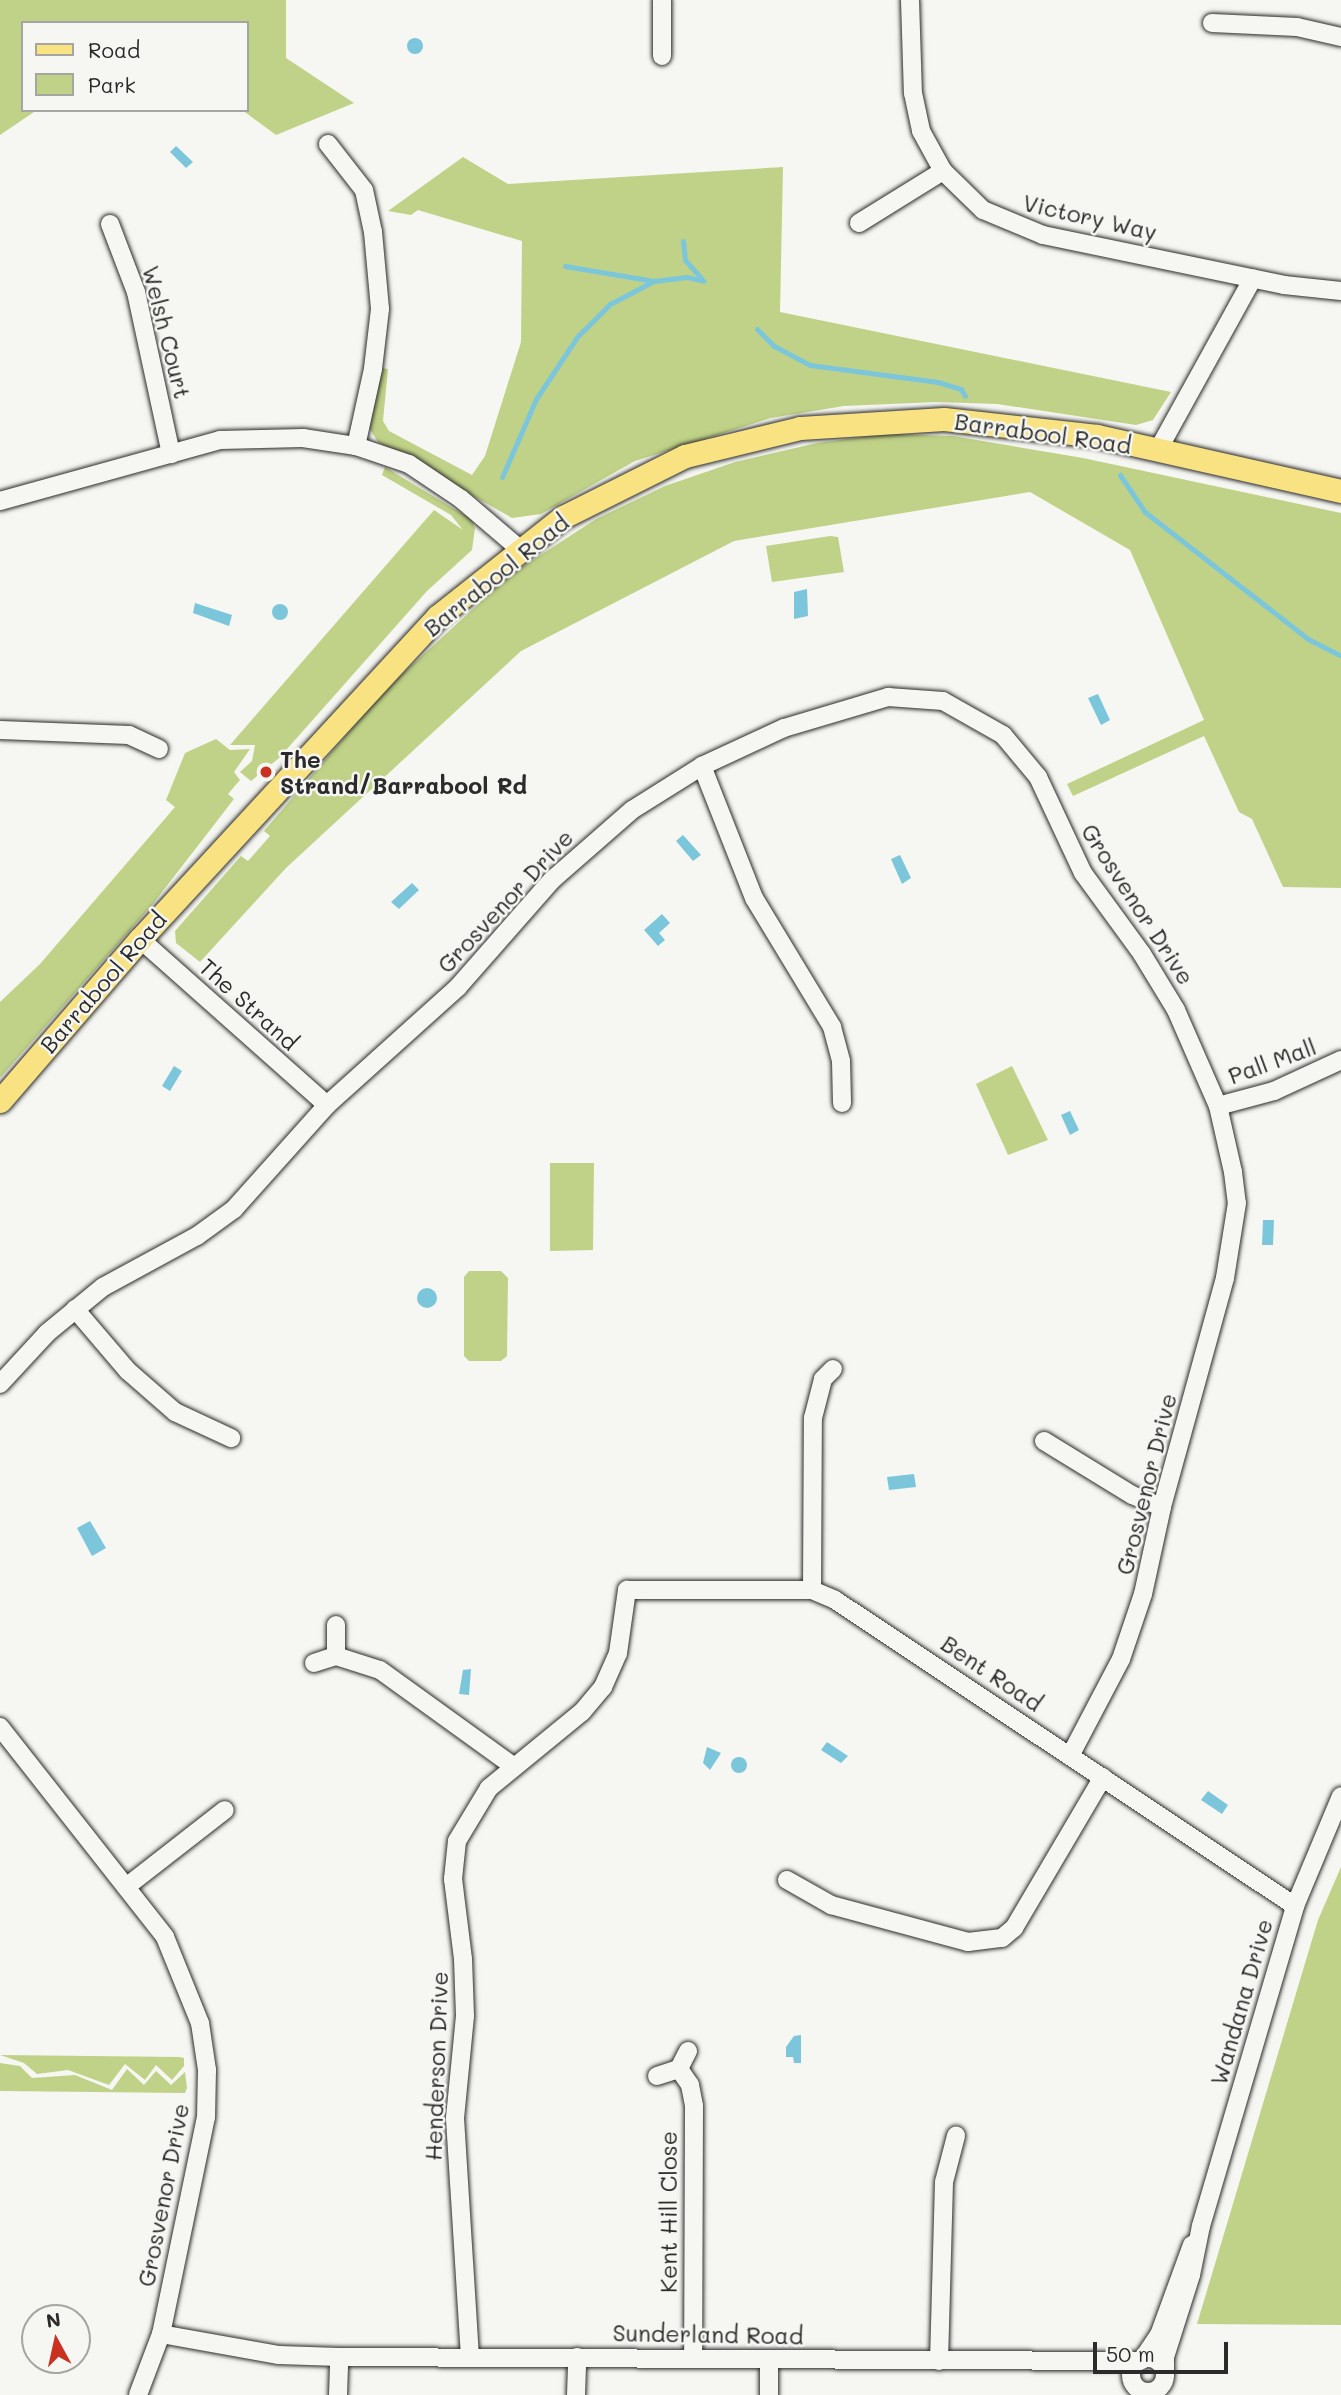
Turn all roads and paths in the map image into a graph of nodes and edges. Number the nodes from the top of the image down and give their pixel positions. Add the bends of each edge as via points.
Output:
1 (662, 0) edge
2 (910, 0) edge
3 (1212, 23) dead end
4 (1341, 37) edge
5 (662, 56) dead end
6 (328, 144) dead end
7 (943, 171) junction
8 (859, 223) dead end
9 (110, 224) dead end
10 (1253, 278) junction
11 (1341, 291) edge
12 (356, 446) junction
13 (1158, 450) junction
14 (170, 453) junction
15 (1341, 491) edge
16 (0, 501) edge
17 (521, 550) junction
18 (0, 730) edge
19 (159, 749) dead end
20 (702, 766) junction
21 (140, 939) junction
22 (1341, 1060) edge
23 (0, 1101) edge
24 (842, 1103) dead end
25 (327, 1105) junction
26 (1218, 1105) junction
27 (75, 1309) junction
28 (833, 1368) dead end
29 (0, 1384) edge
30 (232, 1438) dead end
31 (1044, 1441) dead end
32 (1162, 1507) junction
33 (627, 1590) joint
34 (812, 1590) junction
35 (336, 1625) dead end
36 (336, 1656) junction
37 (314, 1663) dead end
38 (0, 1727) edge
39 (1070, 1756) junction
40 (513, 1766) junction
41 (1102, 1777) junction
42 (1341, 1797) edge
43 (225, 1810) dead end
44 (787, 1880) dead end
45 (126, 1887) junction
46 (1295, 1906) junction
47 (688, 2051) dead end
48 (679, 2068) junction
49 (657, 2076) dead end
50 (956, 2136) dead end
51 (1201, 2226) junction
52 (161, 2334) junction
53 (339, 2357) junction
54 (470, 2357) junction
55 (577, 2357) junction
56 (693, 2358) junction
57 (769, 2359) junction
58 (1141, 2360) junction
59 (939, 2361) junction
60 (1078, 2364) junction
61 (1162, 2385) edge
62 (1134, 2386) edge
63 (138, 2395) edge
64 (338, 2395) edge
65 (576, 2395) edge
66 (769, 2395) edge

1 - 5 street
2 - 7 street, Victory Way via 914,106 926,144
3 - 4 street via 1297,27
6 - 12 street via 364,190 373,232 380,309
7 - 8 street
7 - 10 street, Victory Way via 971,202 1007,224
9 - 14 street, Welsh Court via 136,292
10 - 11 street, Victory Way
10 - 13 street
12 - 14 street via 265,436 220,440
12 - 17 street via 409,464 461,499
13 - 15 main road, Barrabool Road
13 - 17 main road, Barrabool Road via 1097,436 944,419 800,428 685,456 564,517
14 - 16 street
17 - 21 main road, Barrabool Road via 438,616
18 - 19 street via 129,735
20 - 24 street via 759,909 832,1027 841,1061
20 - 25 street, Grosvenor Drive via 658,792 590,845 552,880 458,987
20 - 26 street, Grosvenor Drive via 784,728 888,697 943,701 1003,735 1038,777 1083,873 1164,989
21 - 23 main road, Barrabool Road
21 - 25 street, The Strand
22 - 26 street, Pall Mall via 1274,1091
25 - 27 street, Grosvenor Drive via 234,1209
26 - 32 street, Grosvenor Drive via 1237,1203 1233,1238
27 - 29 street, Grosvenor Drive
27 - 30 street via 128,1371 175,1412
28 - 34 street via 823,1379 813,1418
31 - 32 street via 1108,1482
32 - 39 street, Grosvenor Drive via 1135,1624
33 - 34 street, Bent Road
33 - 40 street, Henderson Drive via 618,1653 603,1687 582,1712
34 - 39 street, Bent Road via 864,1616
35 - 36 street
36 - 37 street
36 - 40 street via 380,1670
38 - 45 street, Grosvenor Drive
39 - 41 street, Bent Road
40 - 54 street, Henderson Drive via 489,1788 464,1824 453,1879 465,1978 455,2118
41 - 44 street via 1014,1928 1002,1938 968,1942 831,1905
41 - 46 street, Bent Road
42 - 46 street, Wandana Drive
43 - 45 street
45 - 52 street, Grosvenor Drive via 165,1937 189,1987 207,2070 206,2117 197,2169
46 - 51 street, Wandana Drive
47 - 48 street
48 - 49 street
48 - 56 street, Kent Hill Close via 690,2085 694,2106
50 - 59 street via 944,2182
51 - 58 street, Wandana Drive via 1181,2265 1157,2340
51 - 61 street, Wandana Drive via 1166,2354
52 - 53 street, Sunderland Road via 279,2355
52 - 63 street, Grosvenor Drive
53 - 54 street, Sunderland Road
53 - 64 street
54 - 55 street, Sunderland Road
55 - 56 street, Sunderland Road
55 - 65 street
56 - 57 street, Sunderland Road
57 - 59 street, Sunderland Road
57 - 66 street
58 - 60 street, Sunderland Road
58 - 61 street via 1160,2363
58 - 62 street, Wandana Drive via 1132,2370
59 - 60 street, Sunderland Road
60 - 62 street, Sunderland Road via 1116,2371
61 - 62 street via 1148,2392

